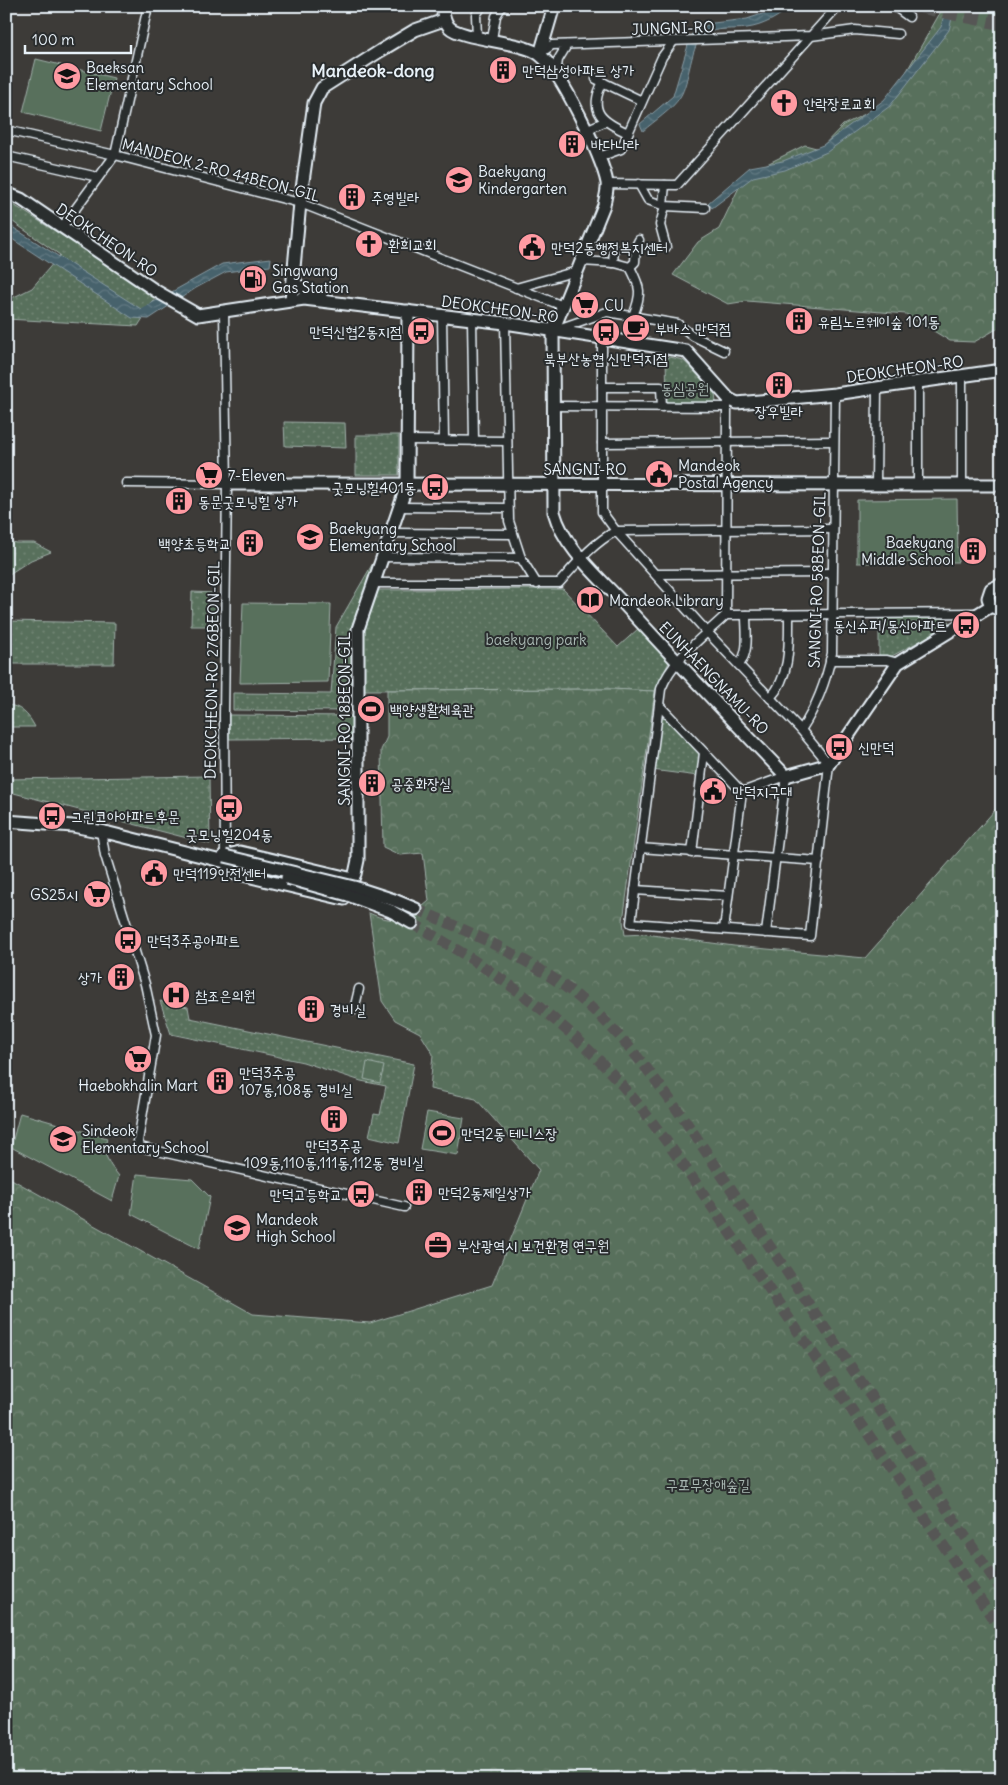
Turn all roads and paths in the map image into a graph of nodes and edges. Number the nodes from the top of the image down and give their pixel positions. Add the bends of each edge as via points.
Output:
1 (148, 6) edge
2 (442, 6) edge
3 (482, 6) edge
4 (502, 6) edge
5 (554, 6) edge
6 (838, 6) edge
7 (894, 6) edge
8 (909, 17) dead end
9 (444, 20) junction
10 (898, 34) dead end
11 (477, 36) junction
12 (811, 36) junction
13 (492, 39) junction
14 (673, 42) junction
15 (567, 45) junction
16 (540, 54) junction
17 (556, 74) junction
18 (642, 101) junction
19 (604, 122) junction
20 (6, 130) edge
21 (586, 130) junction
22 (628, 134) junction
23 (115, 154) junction
24 (6, 156) edge
25 (599, 157) junction
26 (98, 177) junction
27 (607, 184) junction
28 (639, 184) junction
29 (665, 185) junction
30 (6, 193) edge
31 (300, 203) junction
32 (664, 206) junction
33 (705, 208) dead end
34 (62, 227) junction
35 (639, 240) dead end
36 (666, 247) dead end
37 (614, 249) dead end
38 (613, 263) junction
39 (579, 266) junction
40 (630, 267) junction
41 (294, 274) junction
42 (516, 288) junction
43 (291, 300) junction
44 (346, 303) junction
45 (563, 306) junction
46 (408, 311) junction
47 (224, 312) junction
48 (442, 316) junction
49 (633, 316) junction
50 (472, 319) junction
51 (505, 323) junction
52 (553, 330) junction
53 (602, 338) junction
54 (724, 351) dead end
55 (1002, 370) edge
56 (962, 375) junction
57 (918, 382) junction
58 (602, 386) junction
59 (877, 388) junction
60 (835, 394) junction
61 (728, 403) junction
62 (552, 406) junction
63 (602, 407) junction
64 (662, 407) junction
65 (407, 440) junction
66 (444, 440) junction
67 (507, 440) junction
68 (474, 441) junction
69 (834, 442) junction
70 (602, 443) junction
71 (727, 443) junction
72 (126, 483) dead end
73 (227, 484) junction
74 (507, 484) junction
75 (553, 484) junction
76 (602, 484) junction
77 (726, 484) junction
78 (835, 484) junction
79 (407, 485) junction
80 (876, 485) junction
81 (1002, 485) edge
82 (918, 486) junction
83 (962, 486) junction
84 (399, 507) junction
85 (508, 508) junction
86 (726, 529) junction
87 (833, 529) junction
88 (616, 530) junction
89 (391, 533) junction
90 (511, 534) junction
91 (383, 557) junction
92 (521, 558) junction
93 (581, 558) junction
94 (726, 572) junction
95 (832, 573) junction
96 (656, 574) junction
97 (374, 583) junction
98 (537, 584) junction
99 (1002, 584) edge
100 (996, 609) edge
101 (980, 613) junction
102 (726, 616) junction
103 (746, 616) junction
104 (789, 616) junction
105 (832, 616) junction
106 (708, 633) junction
107 (830, 660) junction
108 (676, 662) junction
109 (898, 664) junction
110 (739, 665) junction
111 (770, 698) junction
112 (659, 705) junction
113 (224, 730) junction
114 (233, 730) dead end
115 (801, 730) junction
116 (704, 753) junction
117 (829, 764) junction
118 (786, 776) junction
119 (742, 792) junction
120 (6, 821) edge
121 (100, 831) junction
122 (640, 848) junction
123 (692, 853) junction
124 (734, 856) junction
125 (775, 858) junction
126 (225, 859) junction
127 (819, 862) junction
128 (353, 879) junction
129 (635, 890) junction
130 (728, 896) junction
131 (392, 906) junction
132 (416, 909) tunnel mouth
133 (412, 923) tunnel mouth
134 (724, 929) junction
135 (766, 933) junction
136 (360, 989) dead end
137 (354, 1010) dead end
138 (404, 1207) dead end

1 - 23 street
2 - 9 street
3 - 11 street via 476,15
4 - 13 street via 496,16
5 - 16 street
6 - 12 street
7 - 8 street
9 - 11 street via 456,32
9 - 31 street via 416,30 322,88 314,102
10 - 12 street, JUNGNI-RO via 855,30
11 - 13 street
12 - 14 street, JUNGNI-RO
12 - 29 street via 677,185
13 - 16 street
14 - 15 street, JUNGNI-RO
14 - 18 street via 662,57
15 - 16 street, JUNGNI-RO via 552,46
15 - 17 street via 558,60
16 - 17 street
17 - 21 street
18 - 19 street via 599,80 597,104
18 - 22 street
19 - 21 street
19 - 22 street
20 - 23 street, MANDEOK 2-RO 44BEON-GIL
21 - 25 street
22 - 25 street via 621,149
23 - 26 street
23 - 31 street, MANDEOK 2-RO 44BEON-GIL
24 - 26 street
25 - 27 street
26 - 34 street
27 - 28 street
27 - 39 street via 604,205
28 - 29 street
28 - 32 street via 648,200
29 - 32 street
30 - 34 street, DEOKCHEON-RO via 21,199
31 - 41 street
31 - 42 street, MANDEOK 2-RO 44BEON-GIL
32 - 33 street
32 - 36 street via 660,225
34 - 47 street, DEOKCHEON-RO via 156,291 198,315
35 - 40 street via 635,262
37 - 38 street
38 - 39 street
38 - 40 street
39 - 42 street
39 - 45 street
40 - 49 street via 640,286
41 - 43 street
41 - 44 street via 296,284 311,294
42 - 45 street, MANDEOK 2-RO 44BEON-GIL
43 - 44 street, DEOKCHEON-RO
43 - 47 street, DEOKCHEON-RO
44 - 46 street, DEOKCHEON-RO
45 - 52 street
46 - 48 street, DEOKCHEON-RO
46 - 65 street, SANGNI-RO 18BEON-GIL
47 - 73 street, DEOKCHEON-RO 276BEON-GIL
48 - 50 street, DEOKCHEON-RO
48 - 66 street
49 - 52 street via 608,312
49 - 54 street via 678,324 693,336
50 - 51 street, DEOKCHEON-RO
50 - 68 street
51 - 52 street, DEOKCHEON-RO
51 - 67 street
52 - 53 street, DEOKCHEON-RO
52 - 62 street, EUNHAENGNAMU-RO
53 - 58 street
53 - 61 street, DEOKCHEON-RO via 686,351
55 - 56 street, DEOKCHEON-RO
56 - 57 street, DEOKCHEON-RO
56 - 83 street
57 - 59 street, DEOKCHEON-RO
57 - 82 street
58 - 63 street
58 - 64 street via 662,387
59 - 60 street, DEOKCHEON-RO
59 - 80 street
60 - 61 street, DEOKCHEON-RO
60 - 69 street, SANGNI-RO 58BEON-GIL
61 - 64 street
61 - 71 street
62 - 63 street
62 - 75 street, EUNHAENGNAMU-RO
63 - 64 street
63 - 70 street
65 - 66 street
65 - 79 street, SANGNI-RO 18BEON-GIL
66 - 68 street
67 - 68 street
67 - 74 street
69 - 71 street
69 - 78 street, SANGNI-RO 58BEON-GIL
70 - 71 street
70 - 76 street
71 - 77 street
72 - 73 street
73 - 79 street, SANGNI-RO
73 - 113 street, DEOKCHEON-RO 276BEON-GIL
74 - 75 street, SANGNI-RO
74 - 79 street, SANGNI-RO
74 - 85 street
75 - 76 street, SANGNI-RO
75 - 93 street, EUNHAENGNAMU-RO via 557,523
76 - 77 street, SANGNI-RO
76 - 88 street via 602,512
77 - 78 street, SANGNI-RO
77 - 86 street
78 - 80 street, SANGNI-RO
78 - 87 street, SANGNI-RO 58BEON-GIL
79 - 84 street, SANGNI-RO 18BEON-GIL
80 - 82 street, SANGNI-RO
81 - 83 street, SANGNI-RO
82 - 83 street, SANGNI-RO
84 - 85 street
84 - 89 street, SANGNI-RO 18BEON-GIL
85 - 90 street
86 - 87 street
86 - 88 street
86 - 94 street
87 - 95 street, SANGNI-RO 58BEON-GIL
88 - 93 street
88 - 96 street
89 - 90 street
89 - 91 street, SANGNI-RO 18BEON-GIL
90 - 92 street
91 - 92 street
91 - 97 street, SANGNI-RO 18BEON-GIL
92 - 98 street
93 - 98 street via 559,583
93 - 108 street, EUNHAENGNAMU-RO
94 - 95 street
94 - 96 street
94 - 102 street
95 - 105 street, SANGNI-RO 58BEON-GIL
96 - 106 street
97 - 98 street
97 - 128 street, SANGNI-RO 18BEON-GIL via 358,629 359,836
99 - 100 street via 994,586 989,594
100 - 101 street
101 - 105 street
101 - 109 street
102 - 103 street
102 - 106 street
103 - 104 street
103 - 110 street via 747,649
104 - 105 street
104 - 111 street via 789,650 781,681
105 - 107 street, SANGNI-RO 58BEON-GIL
106 - 108 street
106 - 110 street
107 - 109 street via 887,660
107 - 115 street, SANGNI-RO 58BEON-GIL via 820,698
108 - 112 street via 664,679
108 - 118 street, EUNHAENGNAMU-RO
109 - 117 street
110 - 111 street
111 - 115 street
112 - 116 street
112 - 122 street
113 - 114 street
113 - 126 street, DEOKCHEON-RO 276BEON-GIL
115 - 117 street
116 - 119 street
116 - 123 street
117 - 118 street
117 - 127 street
118 - 119 street
118 - 125 street
119 - 124 street
120 - 121 street
121 - 126 street
121 - 138 street via 145,984 156,1034 138,1141 140,1148
122 - 123 street
122 - 129 street
123 - 124 street
124 - 125 street
124 - 130 street
125 - 127 street
125 - 135 street
126 - 128 street via 240,852
126 - 128 street, SANGNI-RO 18BEON-GIL via 234,872 344,899
126 - 131 street, bridge via 340,883
127 - 135 street via 810,936
129 - 130 street
129 - 134 street via 631,923
130 - 134 street
131 - 132 street
131 - 133 street
134 - 135 street
136 - 137 street

